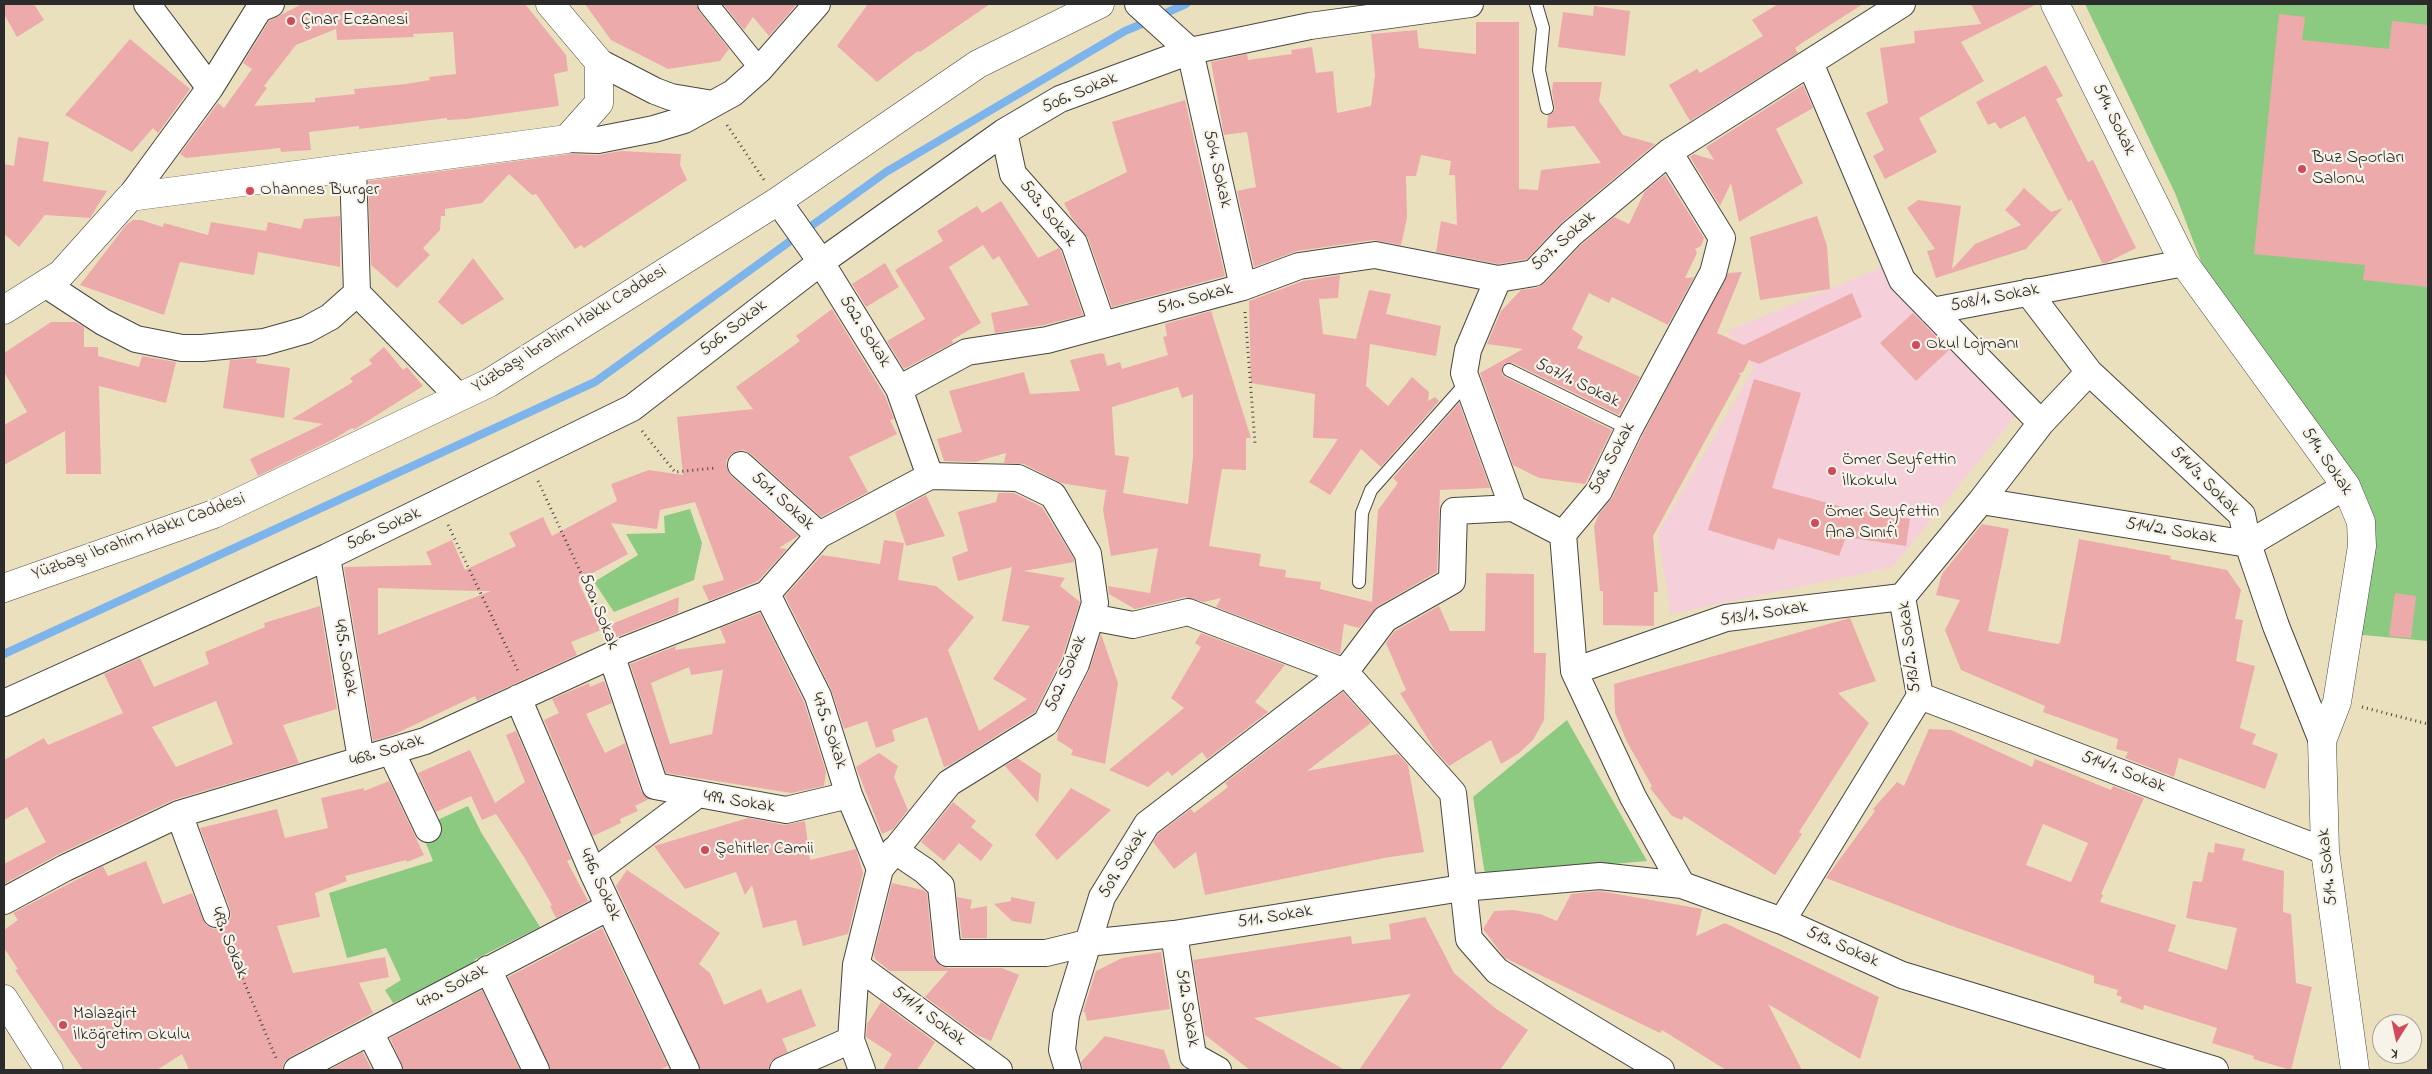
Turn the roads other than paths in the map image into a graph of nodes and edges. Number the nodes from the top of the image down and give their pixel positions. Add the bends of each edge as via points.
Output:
1 (147, 4) edge
2 (271, 4) edge
3 (550, 4) edge
4 (708, 4) edge
5 (817, 4) edge
6 (1100, 4) edge
7 (1138, 4) edge
8 (1470, 4) edge
9 (1536, 4) edge
10 (1902, 4) edge
11 (2055, 4) edge
12 (1190, 51) junction
13 (599, 62) junction
14 (1810, 63) junction
15 (760, 69) junction
16 (210, 88) junction
17 (713, 104) junction
18 (1547, 108) dead end
19 (1004, 132) junction
20 (567, 140) junction
21 (1670, 152) junction
22 (353, 167) junction
23 (130, 197) junction
24 (778, 200) junction
25 (819, 259) junction
26 (2184, 263) junction
27 (1498, 279) junction
28 (45, 284) junction
29 (1243, 287) junction
30 (2028, 292) junction
31 (357, 294) junction
32 (4, 310) edge
33 (1932, 311) junction
34 (1102, 324) junction
35 (1510, 370) dead end
36 (2089, 372) junction
37 (1468, 381) junction
38 (899, 389) junction
39 (459, 397) junction
40 (2042, 422) junction
41 (1629, 429) junction
42 (741, 465) road end
43 (930, 476) junction
44 (2346, 486) junction
45 (1981, 500) junction
46 (1512, 508) junction
47 (1563, 534) junction
48 (819, 535) junction
49 (2248, 544) junction
50 (327, 557) junction
51 (1359, 582) dead end
52 (4, 588) edge
53 (767, 594) junction
54 (1902, 597) junction
55 (1091, 617) junction
56 (617, 653) junction
57 (1574, 671) junction
58 (1345, 672) junction
59 (523, 696) junction
60 (1920, 696) junction
61 (4, 703) edge
62 (2322, 741) junction
63 (391, 751) junction
64 (361, 759) junction
65 (698, 794) junction
66 (849, 795) junction
67 (179, 814) junction
68 (428, 829) dead end
69 (2325, 851) junction
70 (887, 859) junction
71 (593, 873) junction
72 (1682, 885) junction
73 (1462, 888) junction
74 (4, 901) edge
75 (609, 907) junction
76 (216, 914) road end
77 (1782, 921) junction
78 (1174, 934) junction
79 (1088, 943) junction
80 (856, 965) junction
81 (488, 969) junction
82 (4, 999) edge
83 (370, 1032) junction
84 (851, 1040) junction
85 (287, 1066) edge
86 (45, 1069) edge
87 (389, 1070) edge
88 (536, 1070) edge
89 (686, 1070) edge
90 (783, 1070) edge
91 (862, 1070) edge
92 (999, 1070) edge
93 (1068, 1070) edge
94 (1218, 1070) edge
95 (1661, 1070) edge
96 (2216, 1070) edge
97 (2355, 1070) edge

1 - 16 street
2 - 16 street via 259,9
3 - 13 street
4 - 15 street
5 - 15 street
6 - 24 street, Yüzbaşı İbrahim Hakkı Caddesi via 978,64
7 - 12 street
8 - 12 street, 506. Sokak via 1310,26
9 - 18 lane via 1543,28 1539,70
10 - 14 street, 507. Sokak
11 - 26 street, 514. Sokak
12 - 19 street, 506. Sokak via 1060,99
12 - 29 street, 504. Sokak
13 - 17 street via 655,92
13 - 20 street via 599,104
14 - 21 street, 507. Sokak
14 - 33 street, 508/1. Sokak via 1902,280
15 - 17 street via 733,93
16 - 23 street
17 - 20 street via 684,120 624,136
19 - 25 street, 506. Sokak
19 - 34 street, 503. Sokak via 1013,174 1074,243
20 - 22 street
21 - 27 street, 507. Sokak via 1571,234 1534,273
21 - 41 street, 508. Sokak via 1722,238 1713,273
22 - 23 street
22 - 31 street
23 - 28 street via 61,274
24 - 25 street, 502. Sokak
24 - 39 street, Yüzbaşı İbrahim Hakkı Caddesi via 489,383
25 - 38 street, 502. Sokak
25 - 50 street, 506. Sokak via 626,411
26 - 30 street, 508/1. Sokak
26 - 44 street, 514. Sokak
27 - 29 street, 510. Sokak via 1375,255 1299,266
27 - 37 street via 1468,350 1464,373
28 - 31 street via 103,322 136,339 182,348 264,342 306,330
28 - 32 street
29 - 34 street, 510. Sokak
30 - 33 street, 508/1. Sokak
30 - 36 street, 514/3. Sokak
31 - 39 street
33 - 40 street
34 - 38 street, 510. Sokak via 1047,340 967,352
35 - 41 lane, 507/1. Sokak
36 - 40 street, 513/2. Sokak
36 - 49 street, 514/3. Sokak via 2242,515
37 - 46 street
37 - 51 lane via 1371,490 1362,513
38 - 43 street, 502. Sokak
39 - 52 street, Yüzbaşı İbrahim Hakkı Caddesi via 214,514
40 - 45 street, 513/2. Sokak
41 - 47 street, 508. Sokak via 1599,491
42 - 48 street, 501. Sokak
43 - 48 street
43 - 55 street, 502. Sokak via 1018,478 1053,495 1088,554 1095,602
44 - 49 street
44 - 62 street, 514. Sokak via 2361,522 2362,546 2337,700
45 - 49 street, 514/2. Sokak
45 - 54 street, 513/2. Sokak
46 - 47 street
46 - 58 street via 1454,511 1452,581 1385,619
47 - 57 street
48 - 53 street
49 - 62 street, 514/3. Sokak via 2276,626
50 - 61 street, 506. Sokak
50 - 64 street, 495. Sokak
53 - 56 street, 468. Sokak
53 - 66 street, 475. Sokak via 818,696
54 - 57 street, 513/1. Sokak via 1726,618
54 - 60 street, 513/2. Sokak
55 - 58 street via 1133,625 1188,612
55 - 70 street, 502. Sokak via 1076,664 1046,723 949,784
56 - 59 street, 468. Sokak
56 - 65 street, 500. Sokak via 614,663 655,786
57 - 72 street via 1633,797
58 - 73 street via 1453,793
58 - 79 street, 509. Sokak via 1147,824 1102,896
59 - 63 street, 468. Sokak via 425,741
59 - 71 street, 476. Sokak
60 - 69 street, 514/1. Sokak
60 - 77 street, 513/2. Sokak
62 - 69 street, 514. Sokak
63 - 64 street, 468. Sokak
63 - 68 street
64 - 67 street, 468. Sokak
65 - 66 street, 499. Sokak via 786,810
65 - 71 street, 499. Sokak
66 - 70 street, 475. Sokak
67 - 74 street, 468. Sokak
67 - 76 street, 493. Sokak
69 - 97 street, 514. Sokak
70 - 79 street via 924,871 941,886 948,953 1046,953
70 - 80 street
71 - 75 street, 476. Sokak
72 - 73 street, 513. Sokak via 1600,876
72 - 77 street, 513. Sokak
73 - 78 street, 511. Sokak
73 - 95 street via 1469,939 1497,970
75 - 81 street, 470. Sokak
75 - 89 street, 476. Sokak
77 - 96 street, 513. Sokak via 1902,975
78 - 79 street, 511. Sokak
78 - 94 street, 512. Sokak via 1193,1056
79 - 93 street, 509. Sokak via 1066,1015 1062,1050
80 - 84 street
80 - 92 street, 511/1. Sokak
81 - 83 street, 470. Sokak
81 - 88 street
82 - 86 street
83 - 85 street, 470. Sokak
83 - 87 street
84 - 90 street
84 - 91 street

